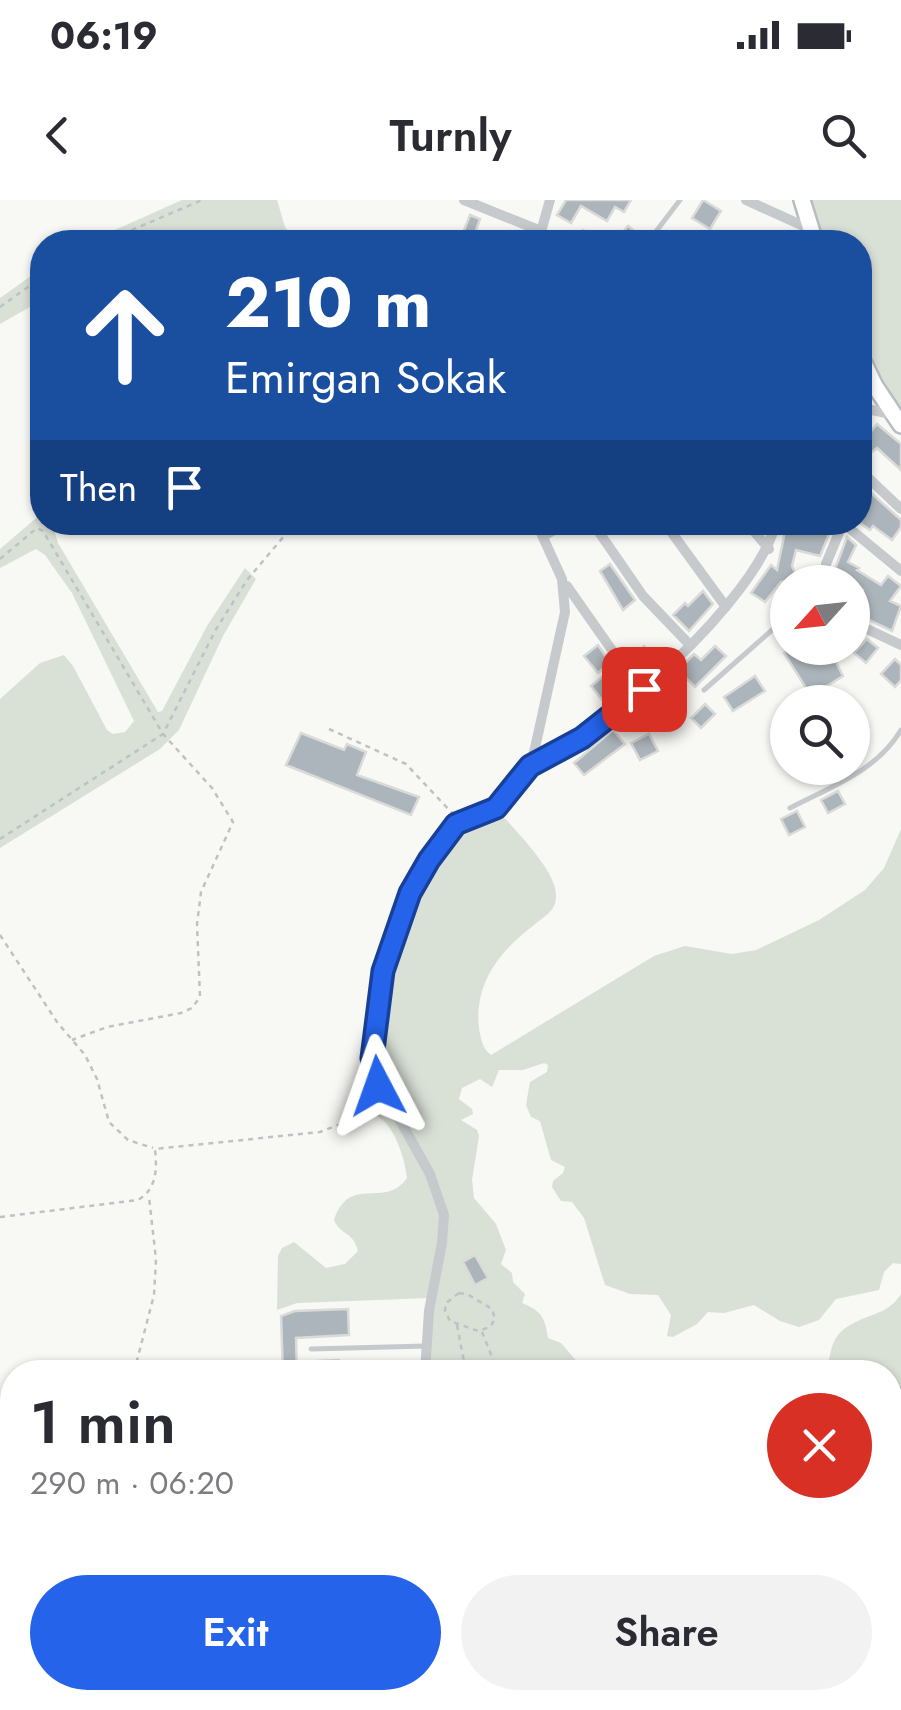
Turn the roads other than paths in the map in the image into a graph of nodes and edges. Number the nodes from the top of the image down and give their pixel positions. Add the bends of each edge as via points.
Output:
1 (464, 200) edge
2 (550, 200) edge
3 (680, 200) edge
4 (746, 200) edge
5 (802, 200) edge
6 (526, 230) edge
7 (541, 230) edge
8 (657, 230) edge
9 (802, 230) edge
10 (811, 230) edge
11 (872, 377) edge
12 (872, 410) edge
13 (896, 420) edge
14 (872, 482) edge
15 (901, 509) edge
16 (601, 535) edge
17 (674, 535) edge
18 (757, 535) edge
19 (772, 535) edge
20 (838, 535) edge
21 (859, 535) edge
22 (543, 536) edge
23 (768, 549) junction
24 (826, 565) edge
25 (901, 570) edge
26 (562, 579) junction
27 (726, 606) junction
28 (901, 628) edge
29 (870, 630) edge
30 (770, 632) edge
31 (897, 643) edge
32 (689, 644) junction
33 (644, 689) junction
34 (704, 690) dead end
35 (901, 730) edge
36 (530, 766) junction
37 (790, 808) dead end
38 (426, 1346) junction
39 (310, 1349) dead end
40 (425, 1360) edge

1 - 6 street
2 - 7 street
3 - 8 lane
4 - 9 street
5 - 10 street
11 - 13 street
12 - 13 street
14 - 15 street
16 - 32 street via 643,596
17 - 27 street
18 - 23 street
19 - 23 street
20 - 24 street
21 - 25 street
22 - 26 street
23 - 27 street
26 - 33 street
26 - 36 street via 563,630
27 - 32 street
28 - 31 street
29 - 31 street
30 - 34 lane
32 - 33 street
33 - 36 street via 582,738
35 - 37 lane via 871,764
36 - 38 street via 496,808 460,822 418,877 390,944 374,1031 378,1086 414,1145 444,1215
38 - 39 lane
38 - 40 street

